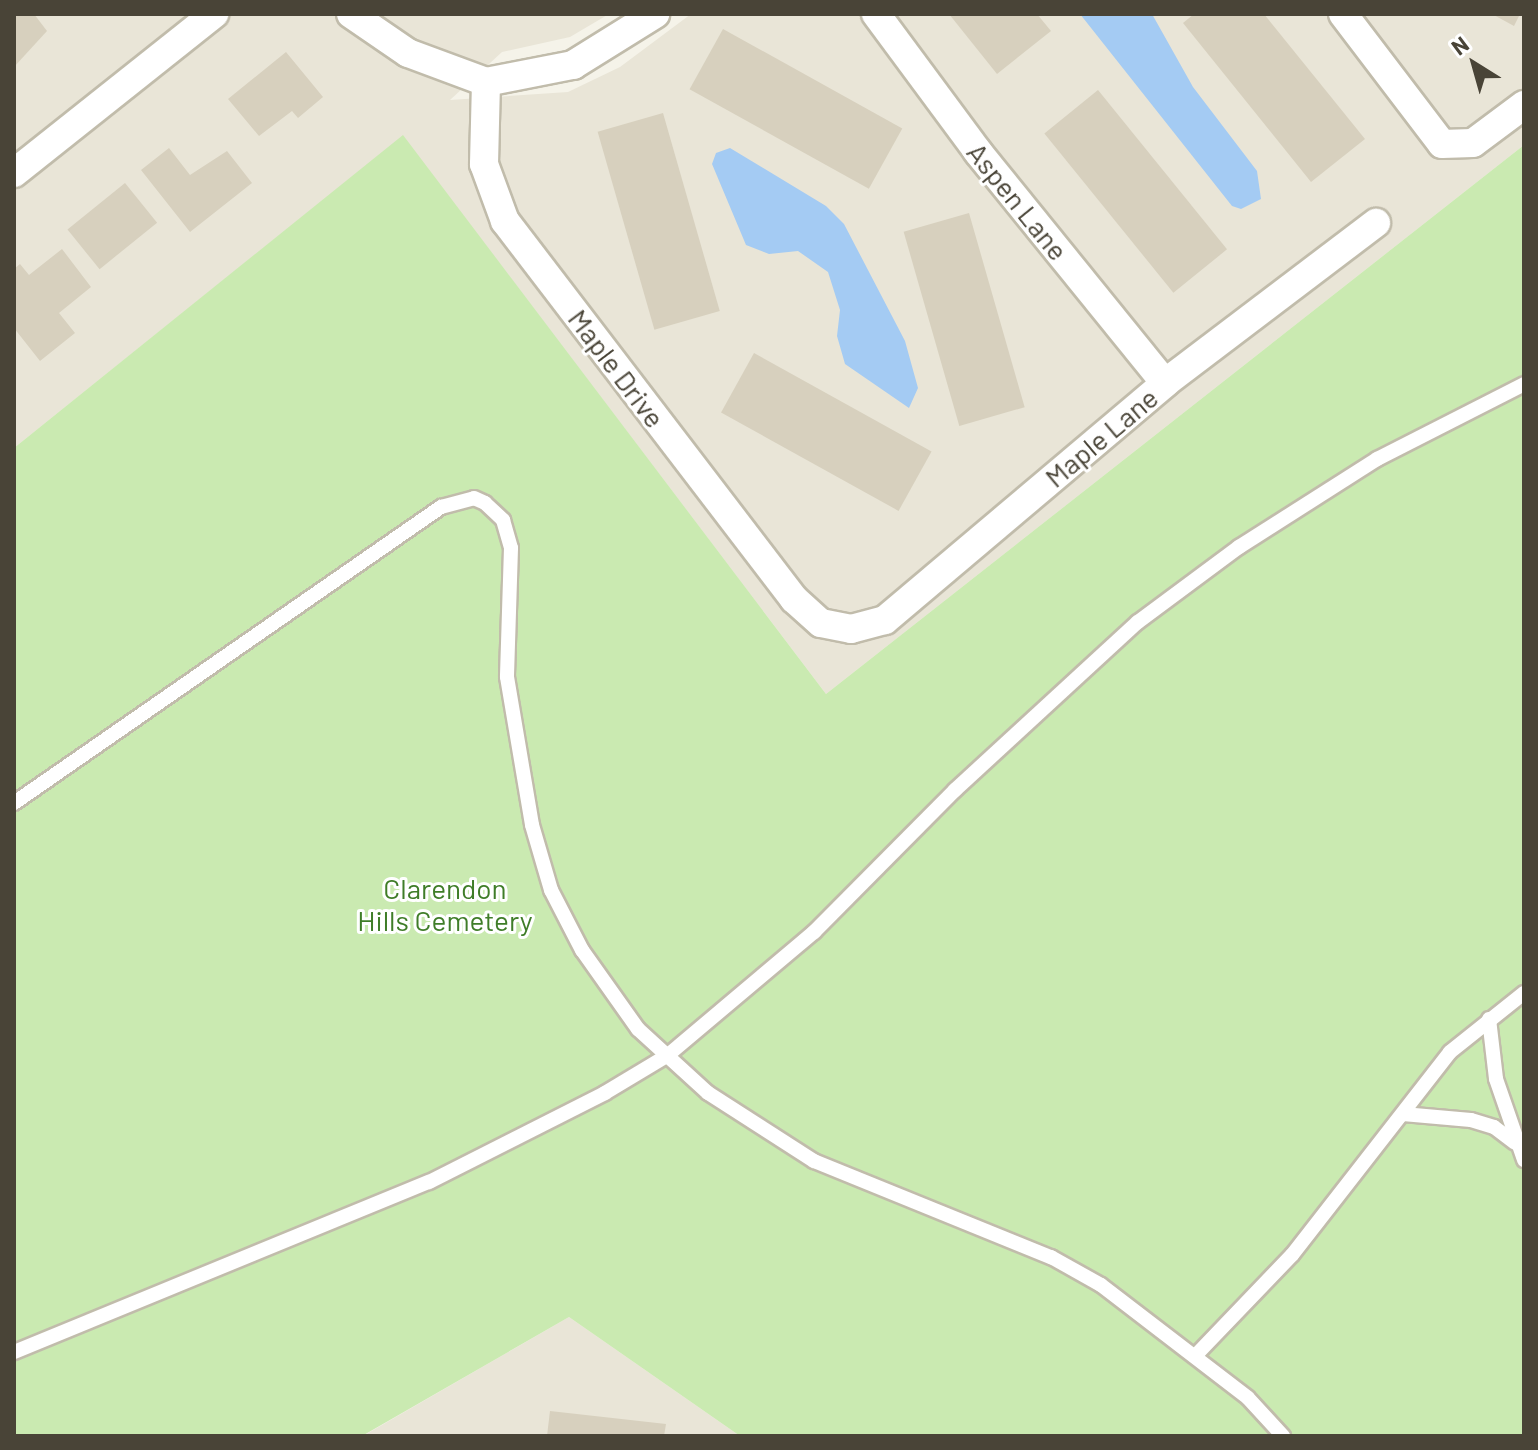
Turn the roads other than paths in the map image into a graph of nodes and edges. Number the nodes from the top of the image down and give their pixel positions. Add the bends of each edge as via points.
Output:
1 (214, 14) edge
2 (351, 14) edge
3 (655, 14) edge
4 (876, 14) edge
5 (1343, 14) edge
6 (486, 82) junction
7 (1524, 105) edge
8 (14, 173) edge
9 (1376, 223) dead end
10 (1165, 383) junction
11 (1524, 384) edge
12 (821, 623) joint
13 (14, 803) edge
14 (1524, 993) edge
15 (1489, 1019) junction
16 (668, 1055) junction
17 (1403, 1114) junction
18 (1517, 1145) junction
19 (1524, 1160) edge
20 (14, 1352) edge
21 (1196, 1355) junction
22 (1283, 1436) edge

1 - 8 street
2 - 6 street via 408,53
3 - 6 street via 600,53 542,75
4 - 10 street, Aspen Lane via 978,152
5 - 7 street via 1442,144 1473,143
6 - 12 street, Maple Drive via 484,164 505,221 794,599
9 - 10 street, Maple Lane
10 - 12 street, Maple Lane via 885,620 851,629
11 - 16 lane via 1377,459 1239,547 1138,622 955,790 814,932
13 - 16 lane via 441,507 474,498 495,510 508,533 507,677 517,756 551,890 609,993
14 - 15 lane
15 - 17 lane via 1450,1052
15 - 18 lane via 1496,1079
16 - 20 lane via 429,1182
16 - 21 lane via 708,1093 762,1131 877,1190 1051,1257 1101,1285
17 - 18 lane via 1471,1120 1494,1127
17 - 21 lane via 1292,1255
18 - 19 lane
21 - 22 lane

